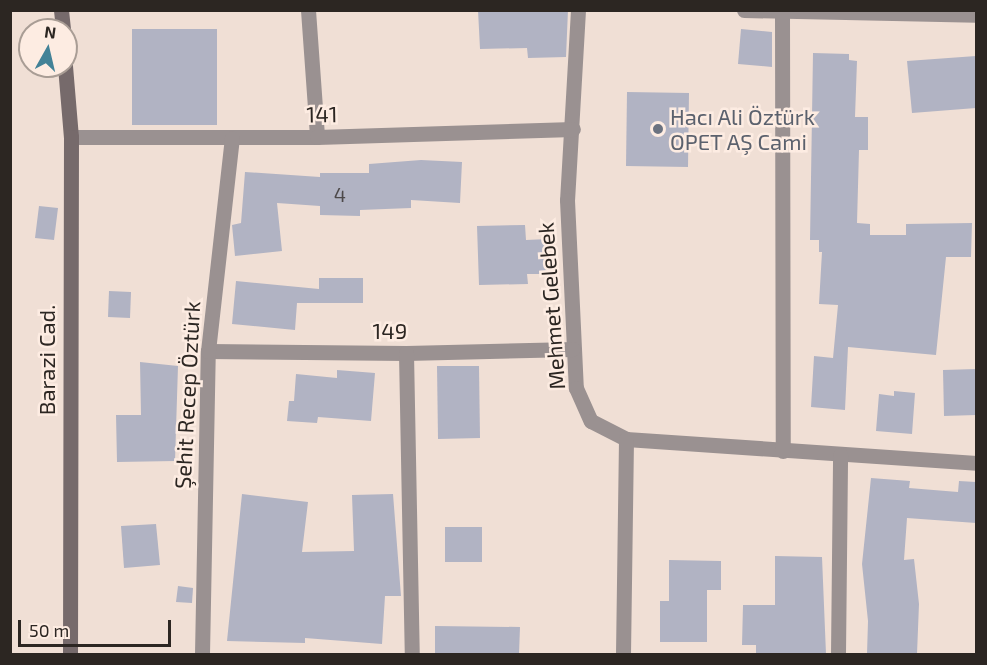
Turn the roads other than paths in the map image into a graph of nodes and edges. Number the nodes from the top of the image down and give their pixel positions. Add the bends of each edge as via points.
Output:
1 (308, 10) edge
2 (578, 10) edge
3 (744, 10) edge
4 (782, 12) edge
5 (976, 15) edge
6 (66, 78) edge
7 (573, 129) junction
8 (71, 137) junction
9 (317, 137) junction
10 (232, 138) junction
11 (573, 350) junction
12 (208, 351) junction
13 (406, 353) junction
14 (626, 439) junction
15 (783, 451) junction
16 (840, 455) junction
17 (976, 464) edge
18 (69, 654) edge
19 (202, 654) edge
20 (412, 654) edge
21 (623, 654) edge
22 (838, 654) edge

1 - 9 street
2 - 7 street, Mehmet Gelebek
3 - 4 street
4 - 5 street
4 - 15 street
6 - 8 street, Barazi Cad.
7 - 9 street, 141
7 - 11 street, Mehmet Gelebek via 567,200
8 - 10 street, 141
8 - 18 street, Barazi Cad.
9 - 10 street, 141
10 - 12 street, Şehit Recep Öztürk
11 - 13 street, 149
11 - 14 street, Mehmet Gelebek via 576,388 591,422
12 - 13 street, 149
12 - 19 street, Şehit Recep Öztürk
13 - 20 street
14 - 15 street, Mehmet Gelebek
14 - 21 street
15 - 16 street, Mehmet Gelebek
16 - 17 street, Mehmet Gelebek
16 - 22 street

